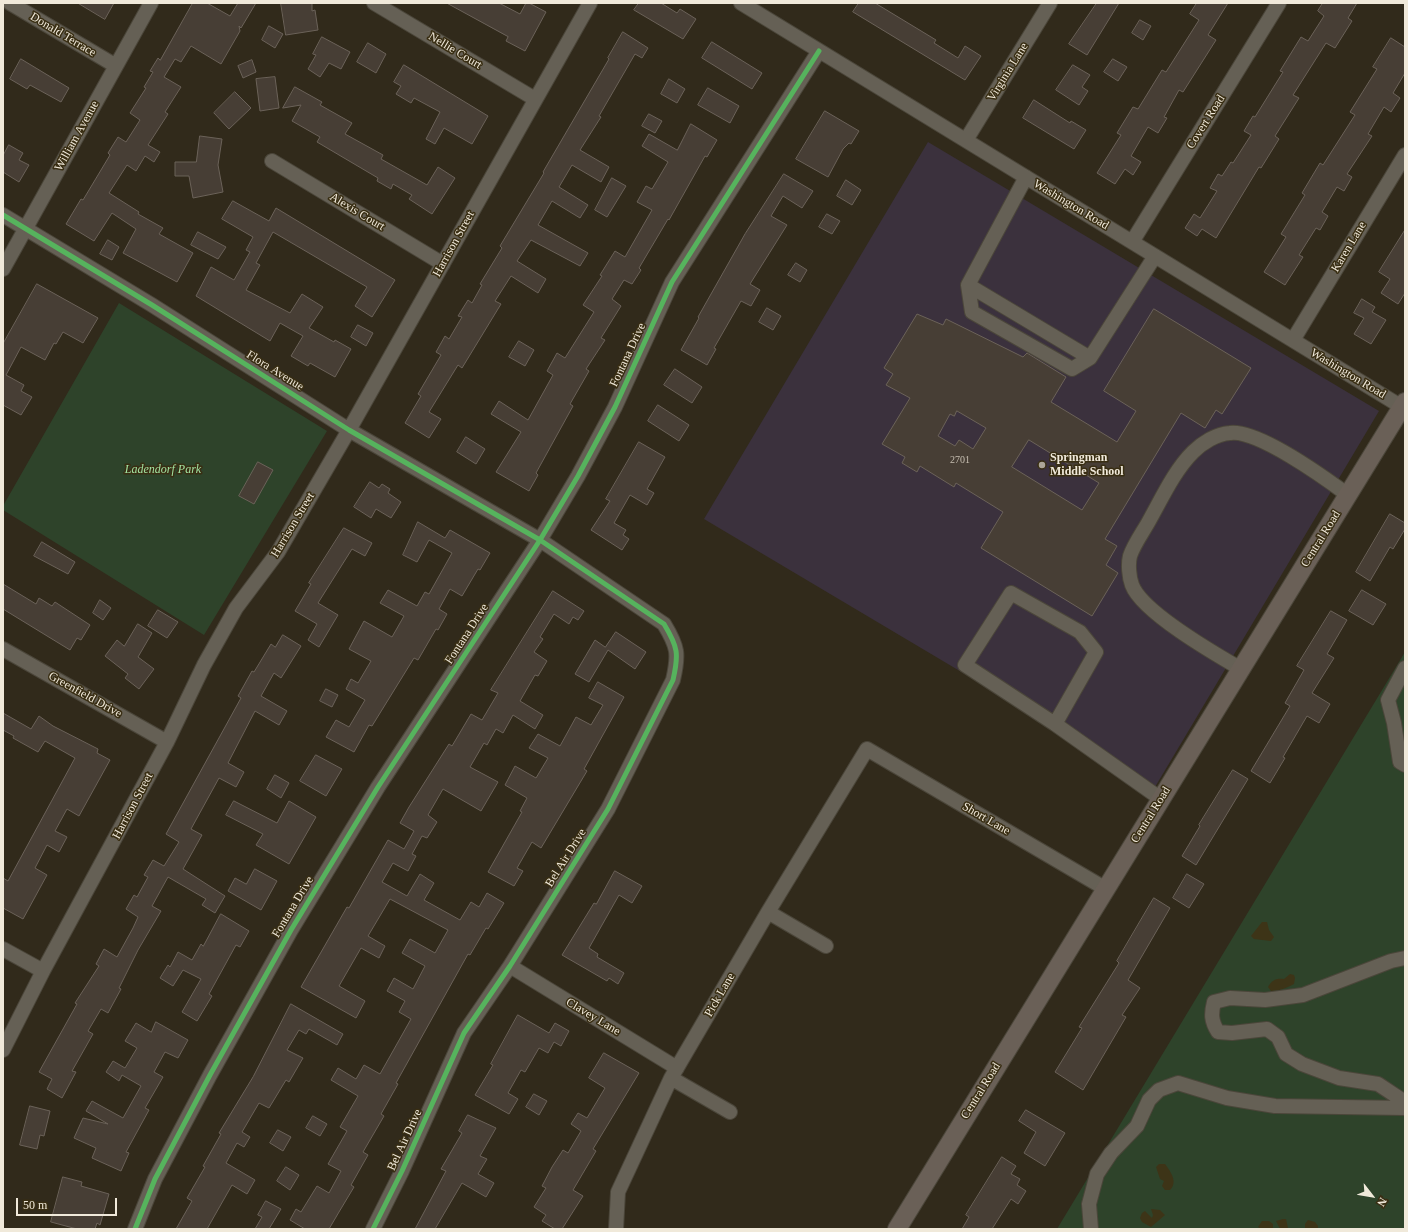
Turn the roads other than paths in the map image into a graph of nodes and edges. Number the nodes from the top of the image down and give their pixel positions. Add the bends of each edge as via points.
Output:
1 (10, 3) edge
2 (152, 3) edge
3 (374, 3) edge
4 (590, 3) edge
5 (741, 3) edge
6 (1050, 3) edge
7 (1279, 3) edge
8 (819, 51) junction
9 (116, 66) junction
10 (535, 100) junction
11 (966, 140) junction
12 (1405, 155) edge
13 (272, 161) dead end
14 (1026, 177) junction
15 (3, 216) edge
16 (26, 229) junction
17 (1132, 242) junction
18 (1155, 256) junction
19 (443, 264) junction
20 (3, 269) edge
21 (968, 285) junction
22 (1293, 340) junction
23 (1090, 358) junction
24 (1404, 404) edge
25 (349, 430) junction
26 (1348, 495) junction
27 (540, 540) junction
28 (3, 649) edge
29 (1405, 668) edge
30 (1241, 669) junction
31 (1055, 724) junction
32 (168, 742) junction
33 (867, 749) joint
34 (1405, 765) edge
35 (1161, 798) junction
36 (1106, 889) junction
37 (768, 912) junction
38 (826, 946) dead end
39 (3, 949) edge
40 (1405, 958) edge
41 (510, 966) junction
42 (43, 971) junction
43 (3, 1050) edge
44 (674, 1073) junction
45 (1405, 1102) edge
46 (1405, 1108) edge
47 (730, 1112) dead end
48 (135, 1229) edge
49 (373, 1229) edge
50 (616, 1229) edge
51 (897, 1229) edge
52 (1091, 1229) edge

1 - 9 street, Donald Terrace
2 - 9 street, William Avenue
3 - 10 street, Nellie Court
4 - 10 street, Harrison Street
5 - 8 street, Washington Road
6 - 11 street, Virginia Lane
7 - 17 street, Covert Road
8 - 11 street, Washington Road
8 - 27 street, Fontana Drive via 672,282 615,407
9 - 16 street, William Avenue
10 - 19 street, Harrison Street
11 - 14 street, Washington Road
12 - 22 street, Karen Lane
13 - 19 street, Alexis Court
14 - 17 street, Washington Road
14 - 21 street
15 - 16 street, Flora Avenue
16 - 20 street, William Avenue
16 - 25 street, Flora Avenue via 152,305
17 - 18 street, Washington Road
18 - 22 street, Washington Road
18 - 23 street
19 - 25 street, Harrison Street
21 - 23 street
21 - 23 street via 972,312 1072,369
22 - 24 street, Washington Road
24 - 26 main road, Central Road
25 - 27 street, Flora Avenue
25 - 32 street, Harrison Street via 278,552 236,608 204,664
26 - 30 main road, Central Road
26 - 30 street via 1255,436 1240,433 1230,432 1211,440 1199,447 1180,468 1132,551 1129,567 1132,586 1147,606
27 - 41 street, Bel Air Drive via 664,624 675,642 677,662 673,680 608,809
27 - 48 street, Fontana Drive via 378,787 291,930 210,1075 156,1179
28 - 32 street, Greenfield Drive
29 - 34 street via 1388,700 1400,762
30 - 35 main road, Central Road
31 - 31 street via 1096,652 1080,632 1011,593 965,665
31 - 35 street
32 - 42 street, Harrison Street
33 - 36 street, Short Lane
33 - 37 street, Pick Lane
35 - 36 main road, Central Road
36 - 51 main road, Central Road
37 - 38 street
37 - 44 street, Pick Lane
39 - 42 street
40 - 45 street via 1303,995 1265,1000 1230,998 1214,1002 1211,1014 1212,1024 1218,1032 1267,1029 1278,1037 1286,1054 1302,1064 1339,1078 1378,1084
41 - 44 street, Clavey Lane
41 - 49 street, Bel Air Drive via 464,1033
42 - 43 street, Harrison Street
44 - 47 street
44 - 50 street, Pick Lane via 618,1192
46 - 52 street via 1275,1106 1228,1098 1178,1083 1159,1090 1149,1100 1137,1126 1111,1153 1097,1174 1089,1204

